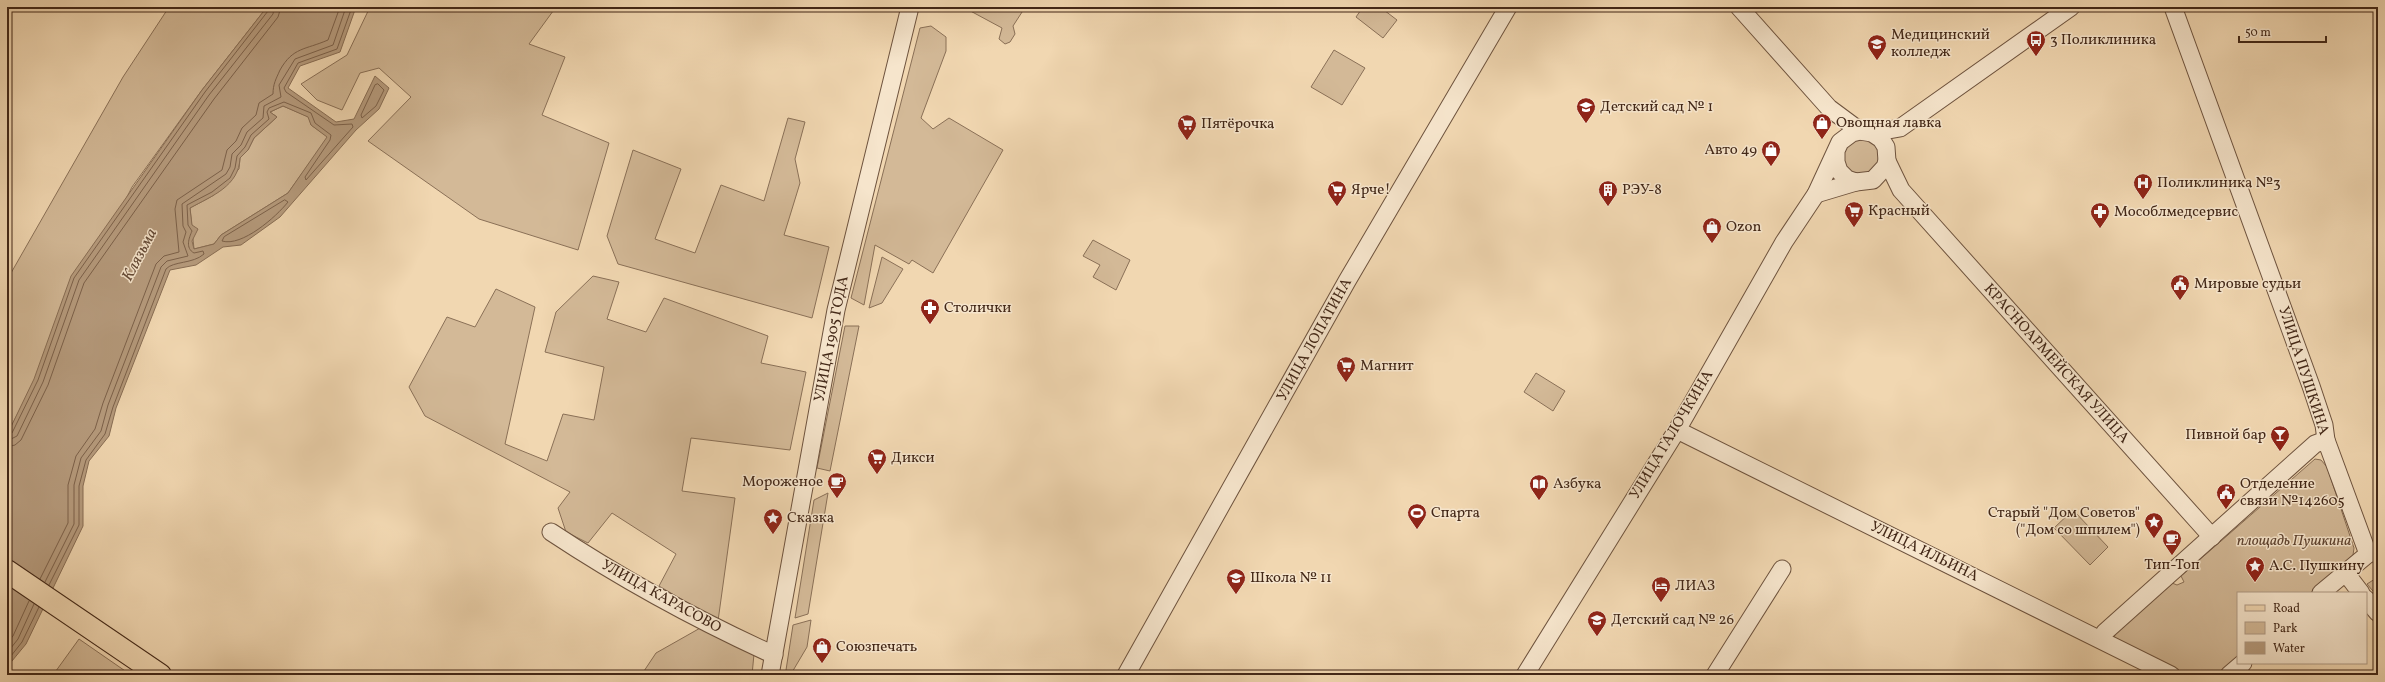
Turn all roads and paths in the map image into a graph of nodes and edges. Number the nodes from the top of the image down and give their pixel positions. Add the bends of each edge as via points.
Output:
1 (910, 7) edge
2 (1508, 7) edge
3 (1739, 7) edge
4 (2071, 7) edge
5 (2173, 7) edge
6 (1829, 108) junction
7 (1900, 128) junction
8 (1866, 132) junction
9 (1838, 146) junction
10 (1887, 157) junction
11 (1873, 180) junction
12 (1856, 182) junction
13 (1901, 190) junction
14 (1816, 194) junction
15 (1677, 430) junction
16 (2326, 440) junction
17 (551, 532) dead end
18 (2212, 537) junction
19 (2373, 552) edge
20 (1782, 569) dead end
21 (7, 571) edge
22 (2345, 572) junction
23 (2322, 592) edge
24 (2360, 592) edge
25 (2367, 600) edge
26 (2378, 613) edge
27 (2101, 639) junction
28 (774, 655) junction
29 (2242, 664) edge
30 (160, 675) edge
31 (770, 675) edge
32 (1126, 675) edge
33 (1525, 675) edge
34 (1715, 675) edge
35 (2171, 675) edge
36 (2229, 675) edge

1 - 28 street, УЛИЦА 1905 ГОДА via 836,310
2 - 32 street, УЛИЦА ЛОПАТИНА via 1347,281
3 - 6 street
4 - 7 street
5 - 16 street, УЛИЦА ПУШКИНА via 2311,386
6 - 8 street
6 - 9 street
7 - 8 street
7 - 10 street
8 - 9 street via 1852,133
8 - 10 street via 1881,139
9 - 12 street via 1836,162 1839,171 1847,179
9 - 14 street, УЛИЦА ГАЛОЧКИНА
10 - 11 street via 1885,167
10 - 13 street
11 - 12 street
11 - 13 street
12 - 14 street
13 - 18 street, КРАСНОАРМЕЙСКАЯ УЛИЦА
14 - 15 street, УЛИЦА ГАЛОЧКИНА via 1784,242
15 - 27 street, УЛИЦА ИЛЬИНА
15 - 33 street, УЛИЦА ГАЛОЧКИНА
16 - 18 street via 2316,444
16 - 19 street, УЛИЦА ПУШКИНА
17 - 28 street, УЛИЦА КАРАСОВО via 620,575 713,626
18 - 27 street via 2105,632
19 - 22 street
20 - 34 street
21 - 30 main road
22 - 23 street
22 - 24 street
25 - 26 street
27 - 35 street, УЛИЦА ИЛЬИНА
28 - 31 street, УЛИЦА 1905 ГОДА
29 - 36 street

